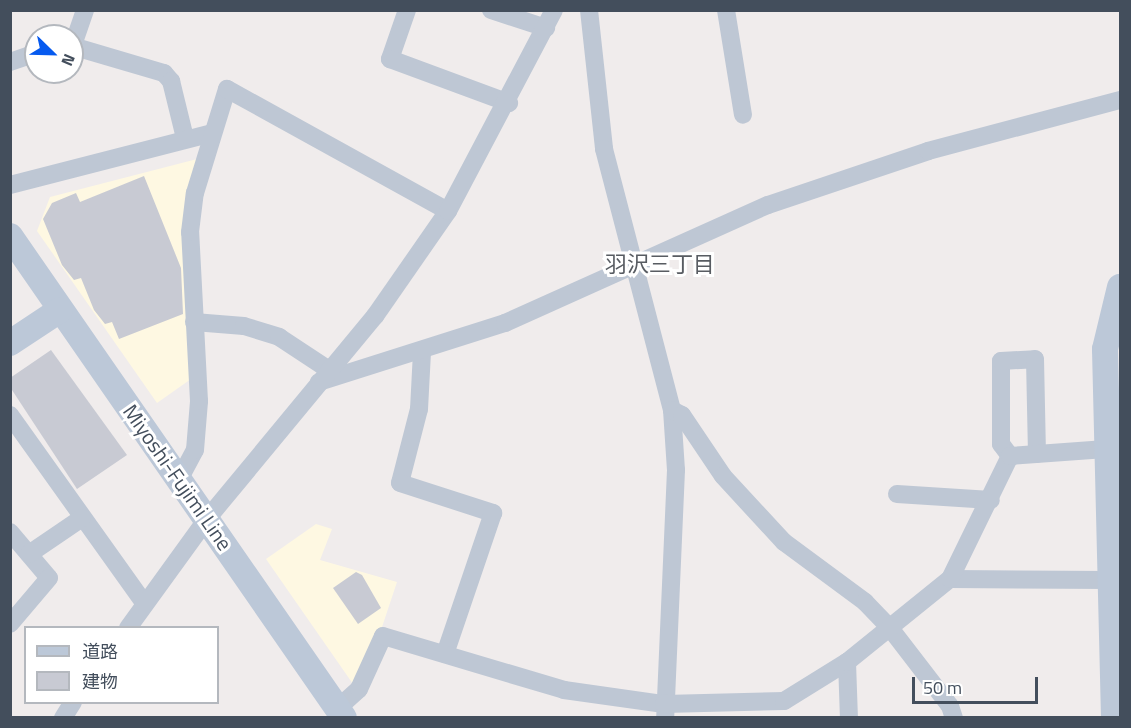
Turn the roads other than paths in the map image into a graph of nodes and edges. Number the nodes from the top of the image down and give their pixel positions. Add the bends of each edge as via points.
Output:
1 (407, 10) edge
2 (491, 10) edge
3 (554, 10) edge
4 (589, 10) edge
5 (726, 10) edge
6 (546, 28) junction
7 (84, 50) edge
8 (1120, 100) edge
9 (509, 103) junction
10 (743, 116) dead end
11 (212, 133) junction
12 (185, 138) junction
13 (10, 185) edge
14 (448, 212) junction
15 (10, 236) edge
16 (633, 264) junction
17 (1120, 287) edge
18 (60, 310) junction
19 (194, 322) junction
20 (10, 343) edge
21 (422, 352) junction
22 (324, 376) junction
23 (672, 410) junction
24 (10, 415) edge
25 (1113, 448) edge
26 (1037, 454) junction
27 (1010, 456) junction
28 (180, 478) junction
29 (897, 494) dead end
30 (991, 500) junction
31 (82, 518) junction
32 (207, 519) junction
33 (10, 532) edge
34 (29, 554) junction
35 (950, 579) junction
36 (1109, 580) junction
37 (145, 604) junction
38 (10, 624) edge
39 (129, 626) edge
40 (890, 628) junction
41 (445, 654) junction
42 (847, 662) junction
43 (72, 704) edge
44 (1116, 709) edge
45 (665, 711) edge
46 (341, 713) edge
47 (63, 717) edge
48 (849, 717) edge
49 (954, 717) edge

1 - 9 street via 390,59
2 - 6 street
3 - 6 street
4 - 16 street via 597,114
5 - 10 street
6 - 9 street
7 - 12 street via 164,73 171,81
8 - 16 street via 928,151 849,177 768,205
9 - 14 street
11 - 12 street
11 - 14 street via 226,89 231,90 377,176
11 - 19 street via 191,222
12 - 13 street
14 - 22 street via 375,316
15 - 18 main road, Miyoshi-Fujimi Line
16 - 21 street via 505,323
16 - 23 street
17 - 25 main road via 1106,339
18 - 20 main road
18 - 28 main road, Miyoshi-Fujimi Line
19 - 22 street via 244,326 279,337
19 - 28 street via 199,401 195,450
21 - 22 street
21 - 41 street via 418,410 400,483 493,513
22 - 32 street
23 - 40 street via 682,415 723,476 784,542 865,602
23 - 45 street via 676,470
24 - 31 street
25 - 26 street
25 - 36 main road
26 - 27 street
26 - 27 street via 1035,359 1000,361 1001,444
27 - 30 street
28 - 32 main road, Miyoshi-Fujimi Line
29 - 30 street
30 - 35 street
31 - 34 street
31 - 37 street
32 - 37 street
32 - 46 main road, Miyoshi-Fujimi Line
33 - 34 street
34 - 38 street via 49,578
35 - 36 street
35 - 40 street
36 - 44 main road
37 - 39 street
40 - 42 street
40 - 49 street via 950,706
41 - 45 street via 564,690
41 - 46 street via 382,636 359,689
42 - 45 street via 784,701
42 - 48 street
43 - 47 street

